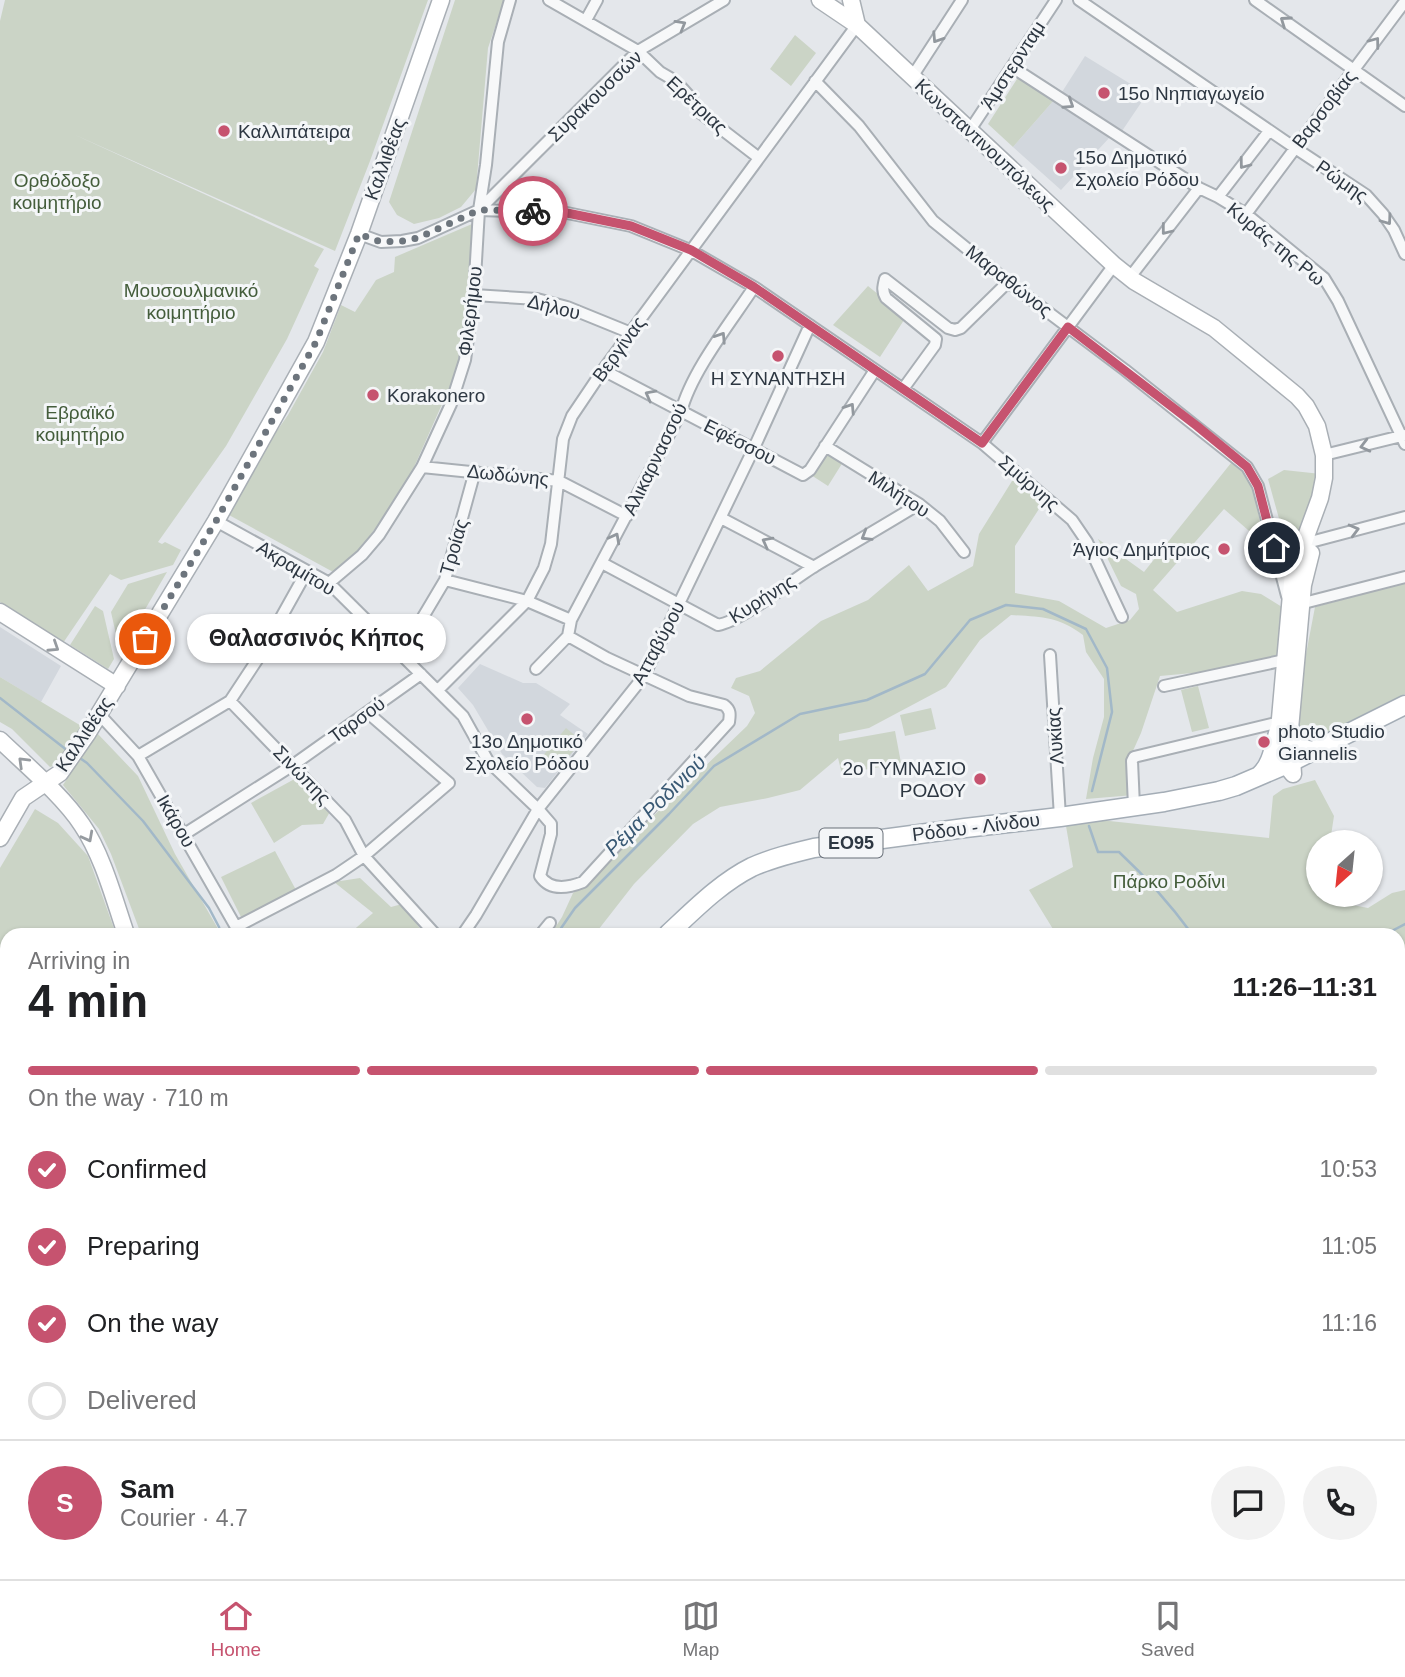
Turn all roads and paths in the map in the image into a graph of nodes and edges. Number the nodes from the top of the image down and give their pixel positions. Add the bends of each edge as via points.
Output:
1 (442, 0) edge
2 (510, 0) edge
3 (550, 0) edge
4 (597, 0) edge
5 (724, 0) edge
6 (820, 0) edge
7 (851, 0) edge
8 (962, 0) edge
9 (1056, 0) edge
10 (1079, 0) edge
11 (1255, 0) edge
12 (1402, 3) edge
13 (586, 20) junction
14 (856, 25) junction
15 (638, 51) junction
16 (1012, 67) junction
17 (1354, 69) junction
18 (912, 77) junction
19 (815, 81) junction
20 (1405, 106) edge
21 (970, 131) junction
22 (1269, 131) junction
23 (1295, 148) junction
24 (758, 158) junction
25 (1199, 188) junction
26 (1218, 197) junction
27 (479, 210) junction
28 (1246, 214) junction
29 (359, 234) junction
30 (691, 250) junction
31 (1405, 254) edge
32 (1114, 265) junction
33 (1134, 272) junction
34 (1008, 282) junction
35 (754, 287) junction
36 (474, 295) junction
37 (810, 325) junction
38 (1068, 327) junction
39 (631, 333) junction
40 (603, 370) junction
41 (875, 370) junction
42 (903, 389) junction
43 (681, 412) junction
44 (1404, 438) edge
45 (982, 443) junction
46 (825, 446) junction
47 (753, 450) junction
48 (1328, 454) junction
49 (422, 467) junction
50 (475, 471) junction
51 (559, 481) junction
52 (919, 505) junction
53 (627, 516) junction
54 (1405, 517) edge
55 (721, 518) junction
56 (216, 521) junction
57 (1309, 542) junction
58 (1274, 548) junction
59 (964, 552) dead end
60 (602, 563) junction
61 (814, 567) junction
62 (307, 571) junction
63 (1405, 577) edge
64 (445, 580) junction
65 (329, 583) junction
66 (1296, 599) junction
67 (527, 601) junction
68 (679, 604) junction
69 (0, 612) edge
70 (1122, 617) dead end
71 (571, 620) junction
72 (568, 636) junction
73 (401, 654) junction
74 (1050, 655) dead end
75 (1285, 660) junction
76 (536, 669) dead end
77 (421, 674) junction
78 (644, 676) junction
79 (112, 684) junction
80 (1164, 686) dead end
81 (438, 690) junction
82 (230, 701) junction
83 (1405, 705) edge
84 (368, 712) junction
85 (99, 714) junction
86 (1405, 718) edge
87 (1283, 727) junction
88 (0, 740) edge
89 (1314, 751) junction
90 (138, 756) junction
91 (293, 765) junction
92 (1290, 767) junction
93 (1259, 776) junction
94 (46, 784) junction
95 (1134, 806) junction
96 (538, 809) junction
97 (1060, 817) junction
98 (183, 835) junction
99 (1, 837) edge
100 (364, 856) junction
101 (550, 923) dead end
102 (125, 928) edge
103 (238, 928) edge
104 (245, 928) edge
105 (430, 928) edge
106 (467, 928) edge
107 (546, 928) edge
108 (675, 928) edge

1 - 29 main road, Καλλιθέας
2 - 27 street, Φιλερήμου via 498,42
3 - 13 street, Ερέτριας
4 - 13 street
15 -> 5 street, Συρακουσσών
6 - 14 main road, Κωνσταντινουπόλεως
7 - 14 main road
8 -> 18 street
9 - 16 street, Άμστερνταμ
10 - 22 street, Ρώμης
17 -> 11 street
17 -> 12 street, Βαρσοβίας
13 - 15 street, Ερέτριας
14 - 18 main road, Κωνσταντινουπόλεως
14 - 19 street, Βεργίνας
15 - 24 street, Ερέτριας via 681,87 698,111
15 - 27 street, Συρακουσσών
16 - 21 street, Άμστερνταμ
16 -> 25 street, Κυράς της Ρω
17 - 20 street
17 - 23 street, Βαρσοβίας
18 - 21 main road, Κωνσταντινουπόλεως
19 - 24 street, Βεργίνας
19 - 34 street, Μαραθώνος via 859,126 933,220
21 - 32 main road, Κωνσταντινουπόλεως
22 - 23 street, Ρώμης
22 -> 26 street
23 - 28 street, Βαρσοβίας
23 -> 31 street, Ρώμης via 1366,195 1394,230
24 - 30 street, Βεργίνας
25 - 26 street, Κυράς της Ρω
25 -> 33 street
26 - 28 street, Κυράς της Ρω
27 - 29 street via 418,238 381,242
27 - 30 street, Σμύρνης via 567,213 631,226
27 - 36 street, Φιλερήμου
28 - 44 street, Κυράς της Ρω via 1324,278
29 - 56 main road, Καλλιθέας via 316,342
30 - 35 street, Σμύρνης
30 - 39 street, Βεργίνας
32 - 33 main road, Κωνσταντινουπόλεως
32 - 38 street
32 - 48 main road, Κωνσταντινουπόλεως via 1214,328 1297,396 1313,416
33 - 48 main road, Κωνσταντινουπόλεως via 1211,317 1306,394 1322,421
34 - 38 street, Μαραθώνος
34 - 42 street via 955,330 885,279 886,298 936,339
35 - 37 street, Σμύρνης
43 -> 35 street, Αλικαρνασσού via 702,366
36 - 39 street, Δήλου via 537,299
36 - 49 street, Φιλερήμου via 465,360
37 - 41 street, Σμύρνης
37 - 47 street, Ατταβύρου
38 - 45 street
38 - 58 street, Μαραθώνος via 1247,467 1258,486
39 - 40 street, Βεργίνας
43 -> 40 street, Εφέσσου
40 - 51 street, Βεργίνας via 572,416 563,439
41 - 42 street, Σμύρνης
46 -> 41 street
42 - 45 street, Σμύρνης
43 - 47 street, Εφέσσου
43 - 53 street, Αλικαρνασσού
44 -> 48 street
45 - 70 street, Σμύρνης via 1072,520
46 - 47 street, Εφέσσου via 803,475
46 - 52 street, Μιλήτου
47 - 55 street, Ατταβύρου
48 - 57 main road, Κωνσταντινουπόλεως
49 - 50 street, Δωδώνης
49 - 65 street, Φιλερήμου via 379,535
50 - 51 street, Δωδώνης
50 - 64 street, Τροίας
51 - 53 street, Δωδώνης
51 - 67 street, Βεργίνας via 551,544
52 - 59 street, Μιλήτου via 940,521
52 -> 61 street, Κυρήνης
60 -> 53 street, Αλικαρνασσού
57 -> 54 street
61 -> 55 street
55 - 68 street, Ατταβύρου
56 - 62 street, Ακραμίτου
56 - 79 main road, Καλλιθέας
57 - 58 street
57 - 66 main road, Κωνσταντινουπόλεως via 1293,572
58 - 66 street, Μαραθώνος
60 - 68 street, Κυρήνης
60 - 71 street, Αλικαρνασσού
61 - 68 street, Κυρήνης via 726,624 718,625
62 - 65 street, Ακραμίτου
62 - 82 street
63 - 66 street
64 - 67 street
64 - 73 street, Τροίας
65 - 73 street, Ακραμίτου
66 - 75 main road
66 - 87 main road
67 - 71 street
67 - 81 street, Βεργίνας
68 - 78 street, Ατταβύρου
69 -> 79 main road
71 - 72 street, Αλικαρνασσού
72 - 76 street
72 - 78 street
73 - 77 street, Ακραμίτου
74 - 97 street, Λυκίας
75 - 80 street
75 - 87 main road
77 - 81 street, Ακραμίτου
77 - 84 street, Ταρσού
78 - 96 street, Ατταβύρου
78 - 96 street via 724,705 729,709 729,722 583,882 552,886 540,876 551,824
79 - 85 main road, Καλλιθέας
81 - 96 street, Ακραμίτου via 463,716 488,761
82 - 90 street
82 - 91 street, Σινώπης
83 - 89 main road, Ρόδου - Λίνδου / ΕΟ95
84 - 91 street, Ταρσού
84 - 100 street via 449,783
85 - 90 street, Ικάρου
85 - 94 main road, Καλλιθέας via 60,774
86 - 92 main road, Ρόδου - Λίνδου / ΕΟ95
87 - 89 main road via 1300,746
87 - 92 main road
87 - 93 main road
87 - 95 street via 1134,757
94 -> 88 main road
89 - 92 main road, Ρόδου - Λίνδου / ΕΟ95
90 - 98 street, Ικάρου
91 - 98 street, Ταρσού
91 - 100 street, Σινώπης via 345,820
92 - 93 main road, Ρόδου - Λίνδου / ΕΟ95
92 - 97 main road, Ρόδου - Λίνδου / ΕΟ95 via 1240,796 1166,813
93 - 95 main road, Ρόδου - Λίνδου / ΕΟ95 via 1219,791
94 - 99 main road, Καλλιθέας via 23,798
94 -> 102 main road via 91,840
95 - 97 main road, Ρόδου - Λίνδου / ΕΟ95
96 - 106 street, Ατταβύρου
97 - 108 main road, Ρόδου - Λίνδου / ΕΟ95 via 791,853 737,876
98 - 103 street, Ικάρου
100 - 104 street
100 - 105 street, Σινώπης
101 - 107 street

